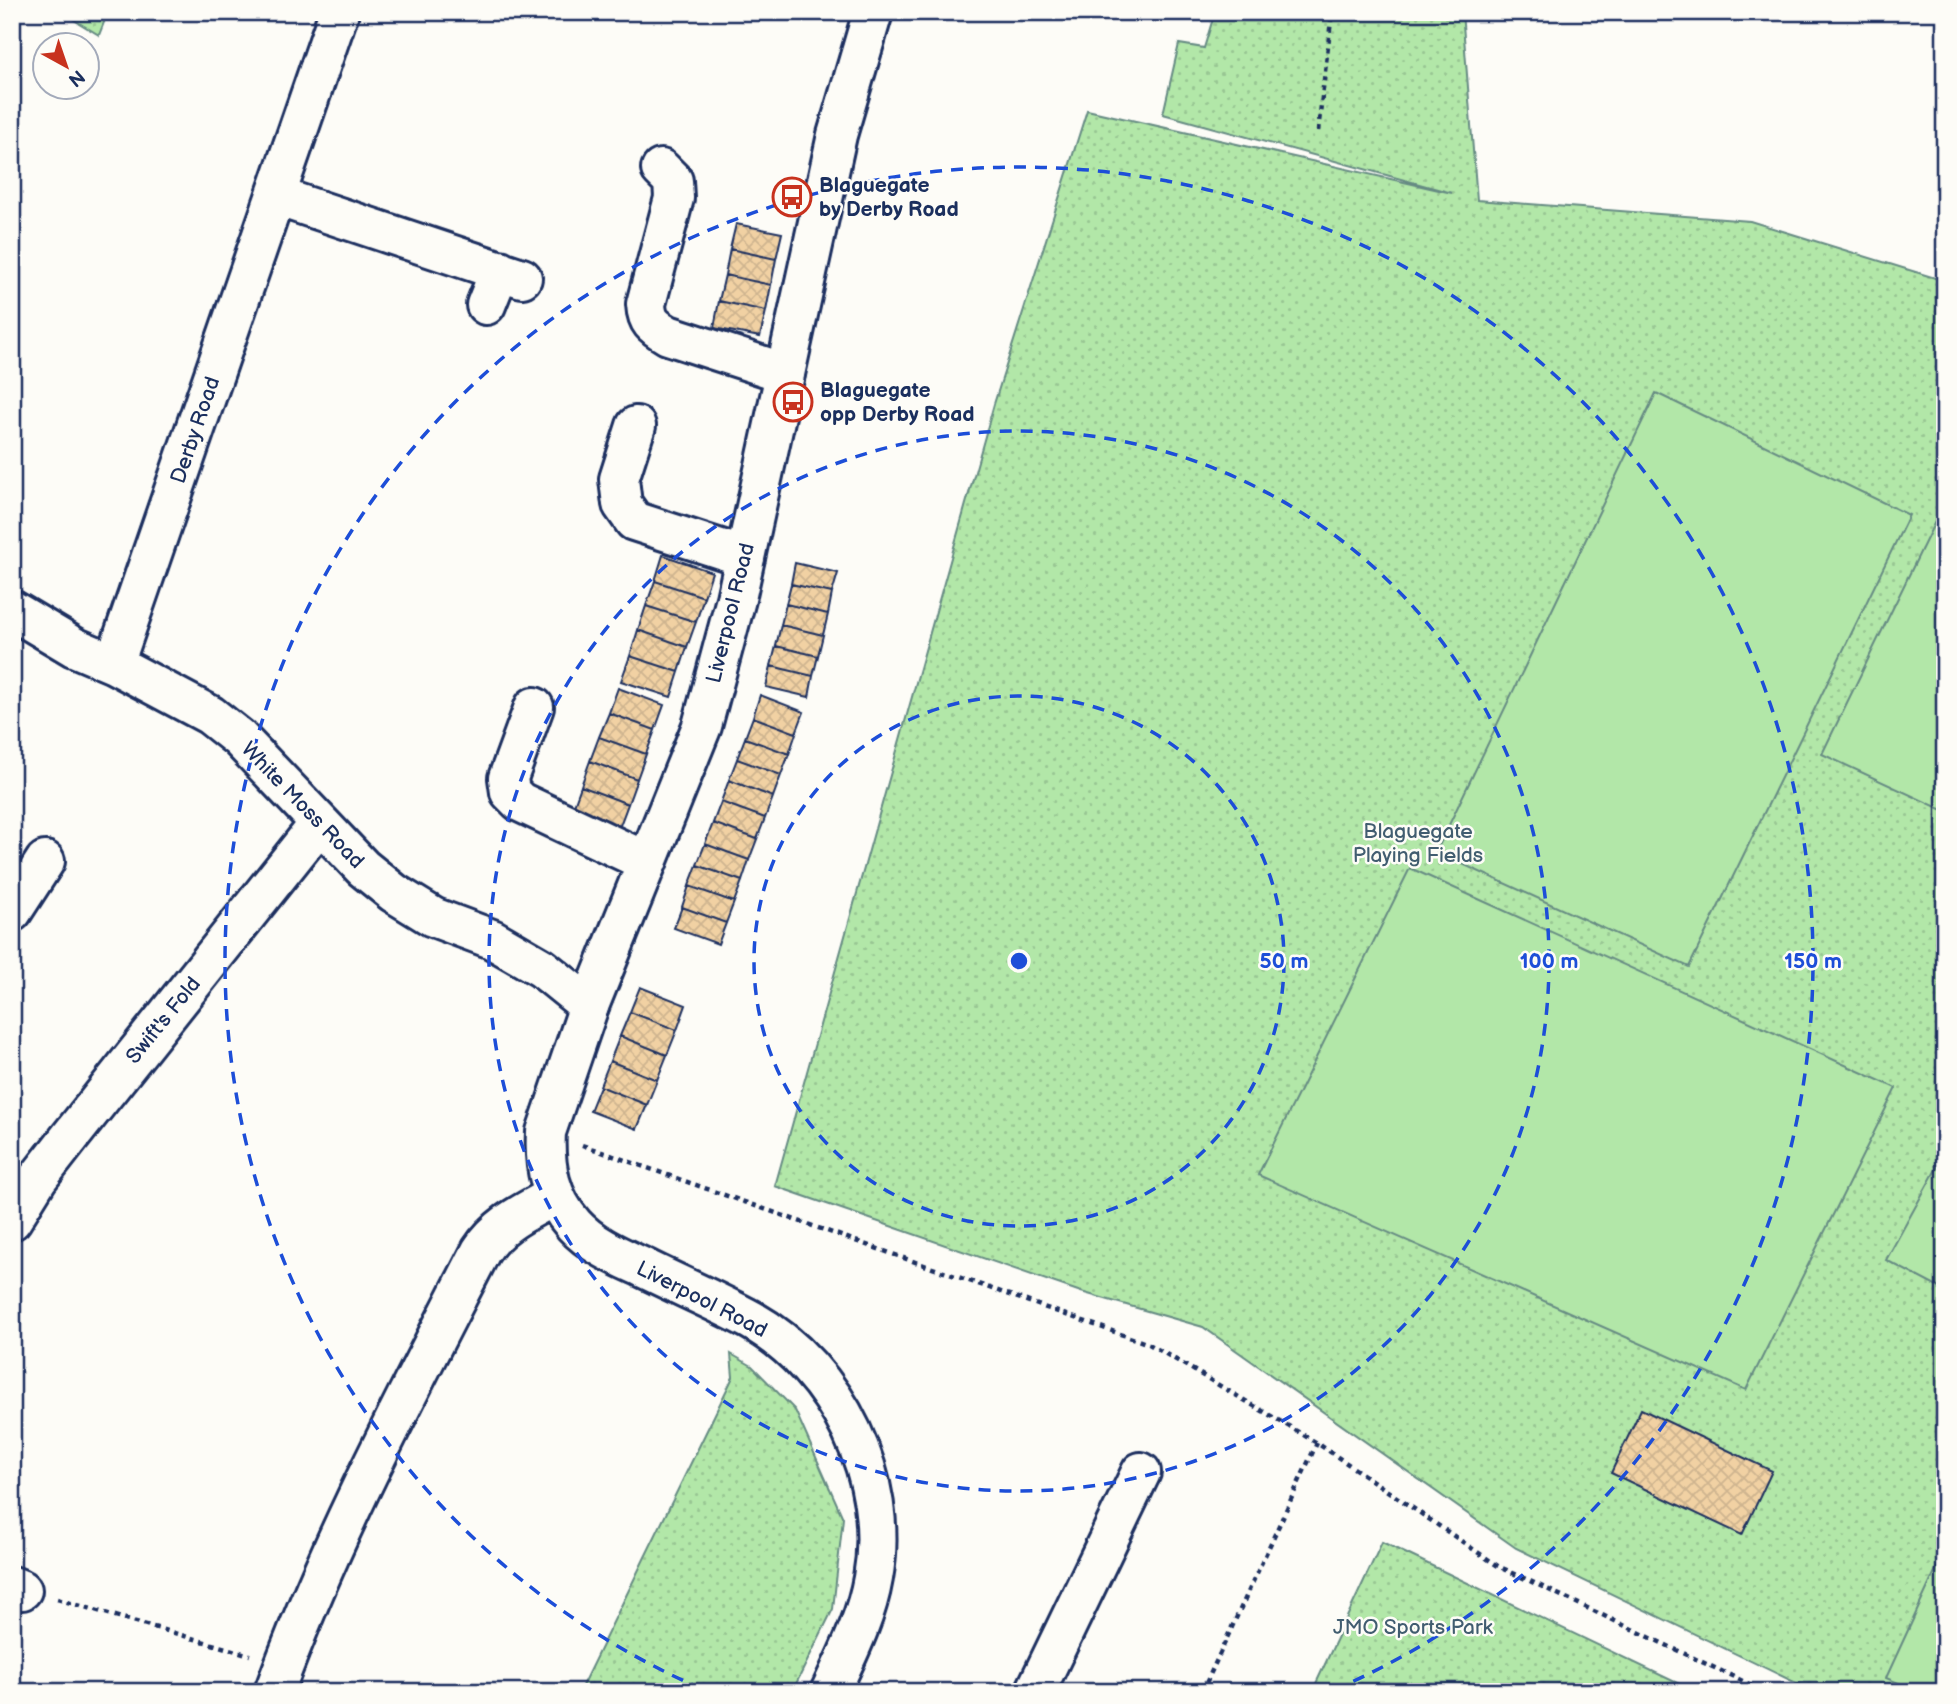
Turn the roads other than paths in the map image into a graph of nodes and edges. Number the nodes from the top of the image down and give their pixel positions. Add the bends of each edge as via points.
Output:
1 (339, 12) edge
2 (873, 12) edge
3 (661, 169) dead end
4 (276, 196) junction
5 (486, 305) dead end
6 (785, 373) junction
7 (636, 426) dead end
8 (745, 557) junction
9 (12, 610) edge
10 (114, 664) junction
11 (534, 707) dead end
12 (319, 824) junction
13 (45, 861) dead end
14 (647, 862) junction
15 (12, 912) edge
16 (589, 1006) junction
17 (554, 1196) junction
18 (12, 1220) edge
19 (1141, 1472) dead end
20 (279, 1678) edge
21 (830, 1692) edge
22 (1035, 1692) edge

1 - 4 street, Derby Road
2 - 6 street, Liverpool Road via 837,135
3 - 6 street via 673,181 674,198 646,304 647,317 668,334
4 - 5 street via 511,274
4 - 10 street, Derby Road
6 - 8 street, Liverpool Road
7 - 8 street via 619,479 622,503 634,521
8 - 14 street, Liverpool Road via 702,726
9 - 10 street, White Moss Road via 74,647
10 - 12 street, White Moss Road via 210,715 273,772
11 - 14 street via 508,778 510,792 520,802
12 - 16 street, White Moss Road via 394,893 433,918 492,939 535,964
12 - 18 street, Swift's Fold via 38,1178
13 - 15 street
14 - 16 street, Liverpool Road
16 - 17 street, Liverpool Road via 546,1132 546,1164
17 - 20 street via 501,1227 481,1251 347,1520
17 - 21 street, Liverpool Road via 591,1240 780,1339 838,1405 868,1478 875,1553 864,1613
19 - 22 street

